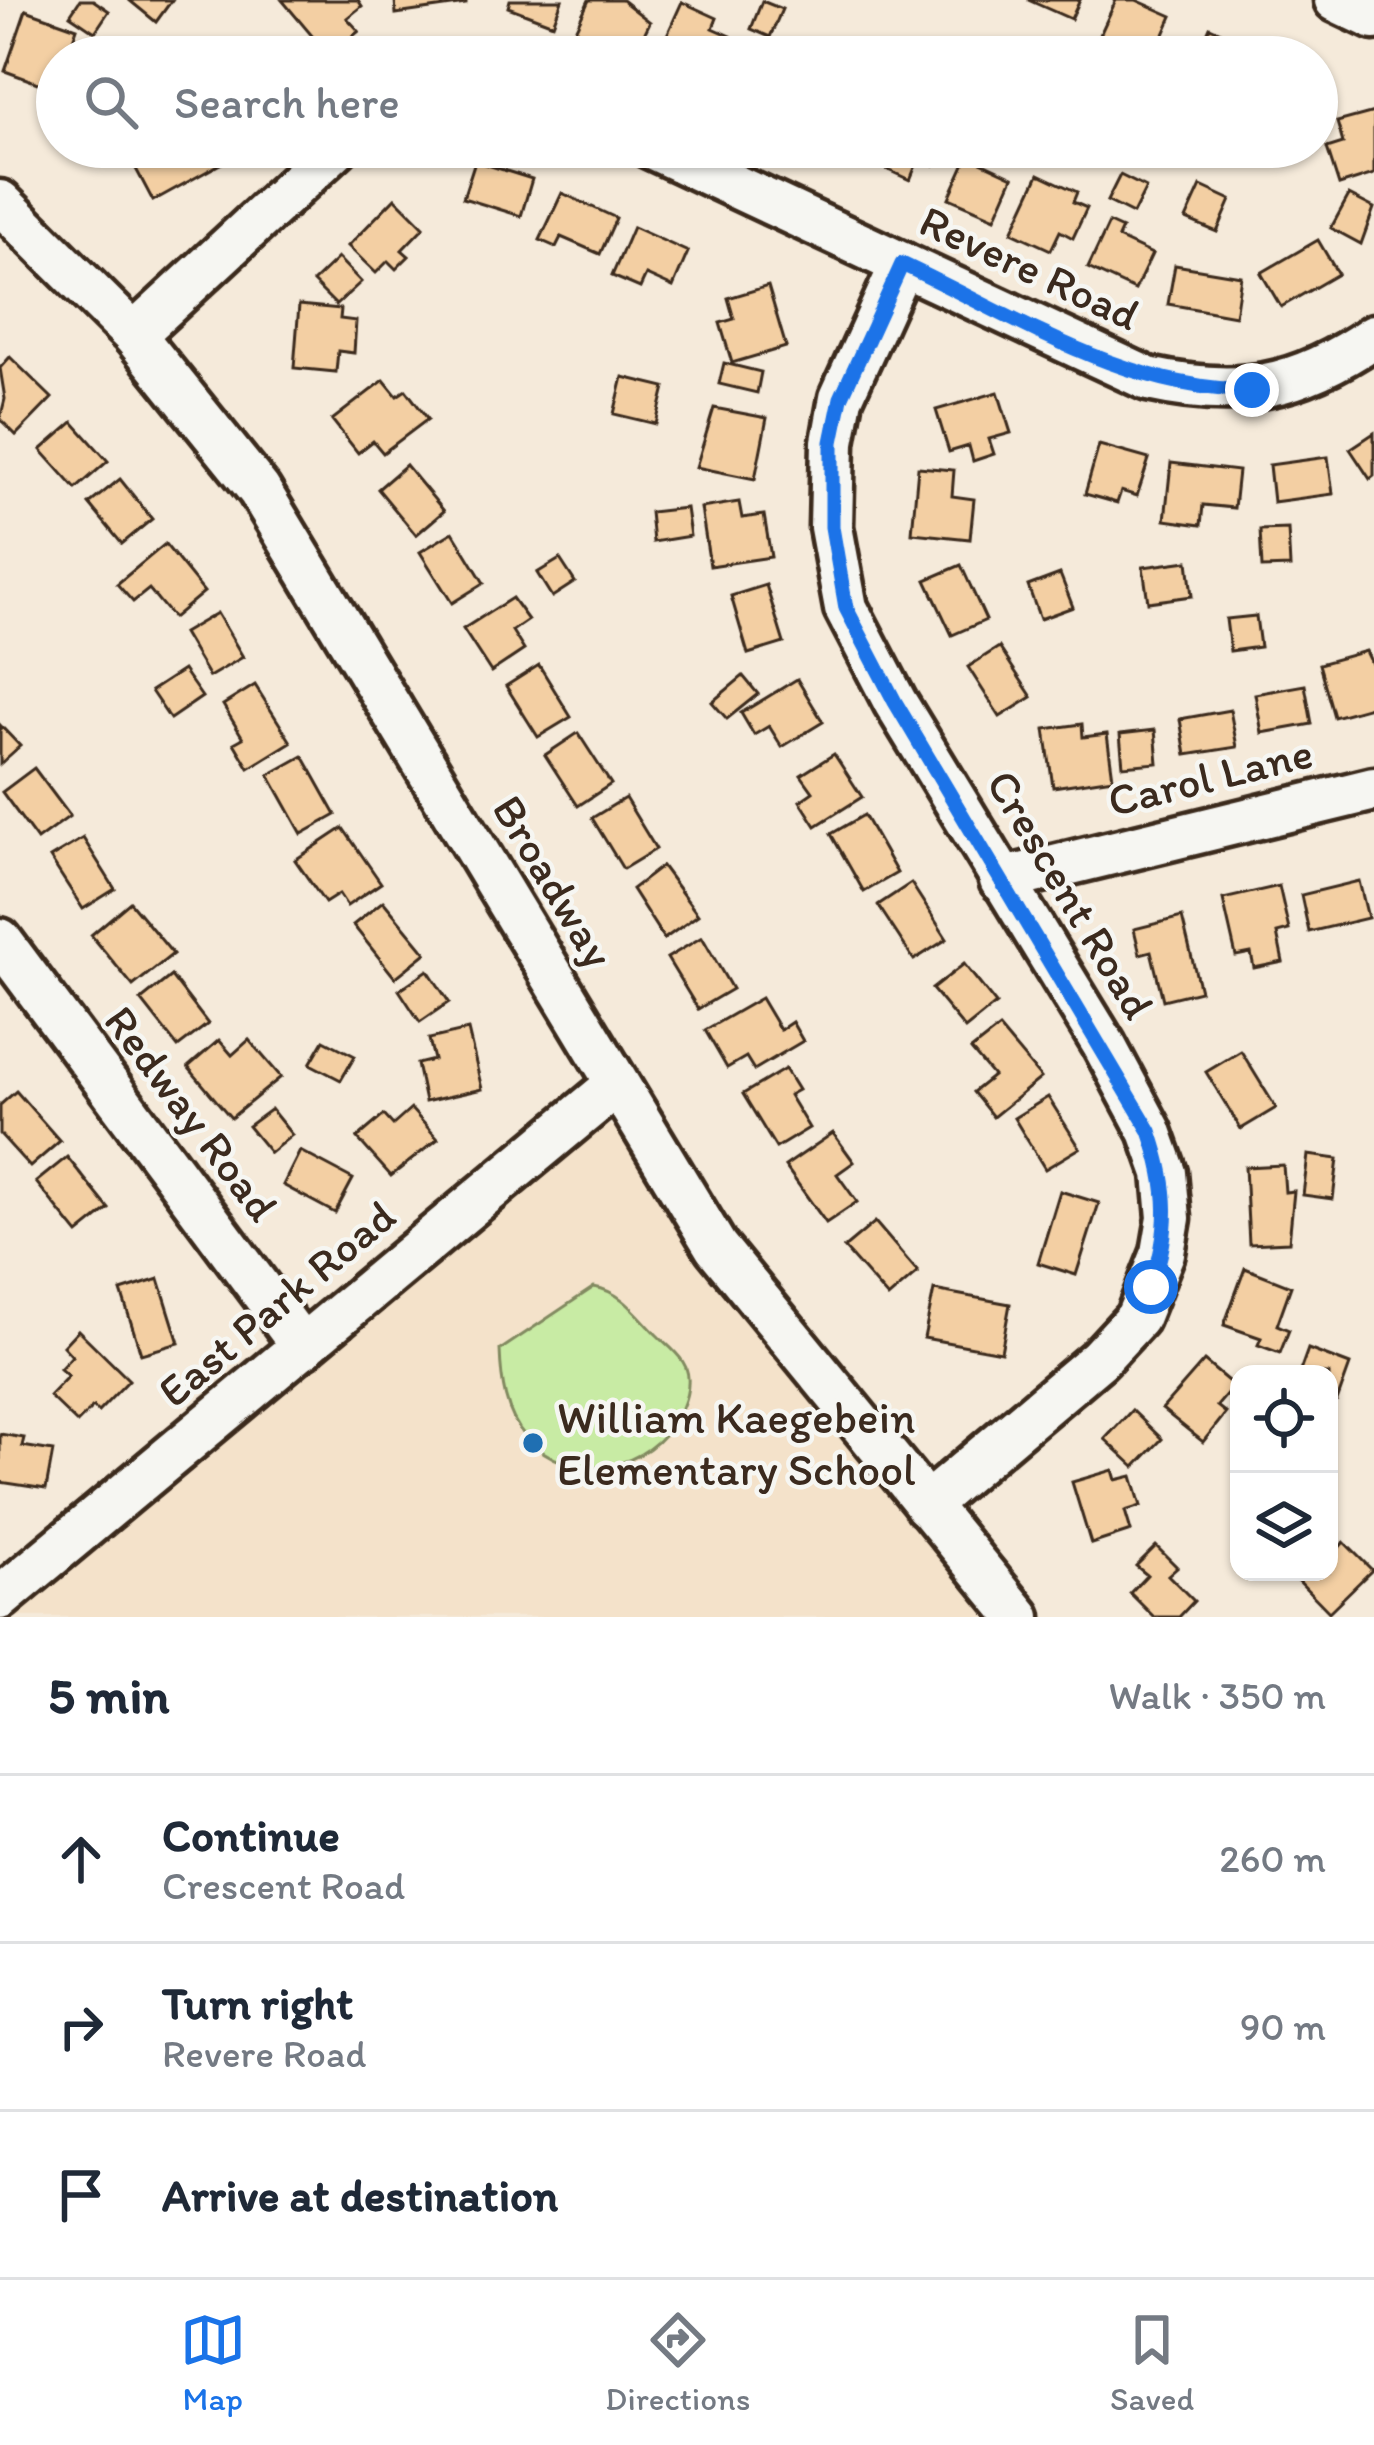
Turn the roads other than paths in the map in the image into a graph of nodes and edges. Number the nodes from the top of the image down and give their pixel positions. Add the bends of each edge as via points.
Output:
1 (1336, 0) edge
2 (1374, 18) edge
3 (314, 168) edge
4 (696, 168) edge
5 (0, 202) edge
6 (902, 264) junction
7 (134, 335) junction
8 (1374, 336) edge
9 (1374, 789) edge
10 (1001, 880) junction
11 (0, 940) edge
12 (616, 1085) junction
13 (303, 1347) junction
14 (926, 1505) junction
15 (0, 1598) edge
16 (1019, 1617) edge

1 - 2 street
3 - 7 street
4 - 6 street, Revere Road
5 - 7 street, Broadway
6 - 8 street, Revere Road via 1148,379 1199,390 1252,390 1298,378
6 - 10 street, Crescent Road via 841,398 832,527 846,608
7 - 12 street, Broadway via 259,490
9 - 10 street, Carol Lane
10 - 14 street, Crescent Road via 1150,1131 1169,1218 1137,1318
11 - 13 street, Redway Road
12 - 13 street, East Park Road
12 - 14 street, Broadway via 745,1286
13 - 15 street, East Park Road
14 - 16 street, Broadway

